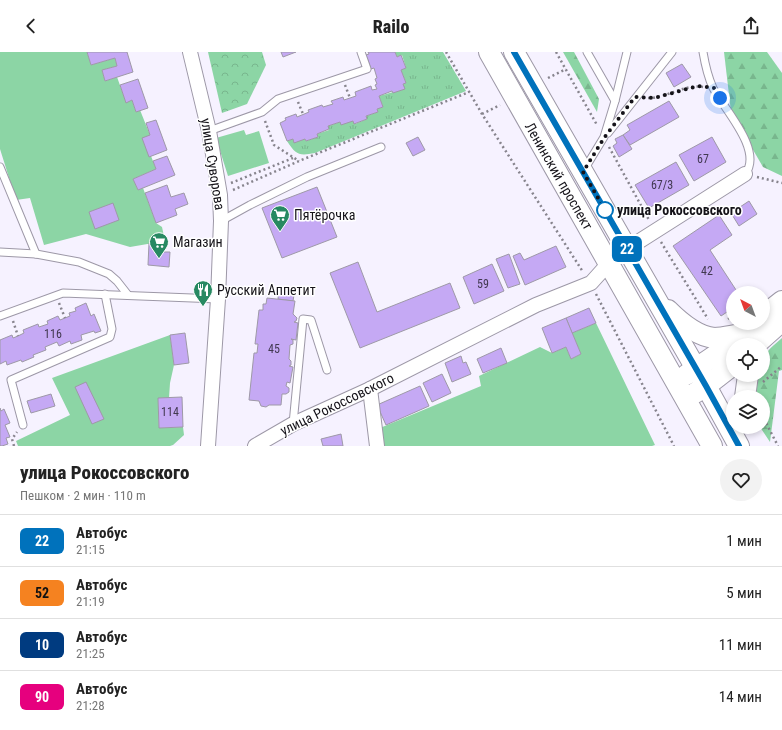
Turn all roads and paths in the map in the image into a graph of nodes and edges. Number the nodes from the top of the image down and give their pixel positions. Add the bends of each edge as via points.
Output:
1 (190, 52) edge
2 (361, 52) edge
3 (446, 52) edge
4 (488, 52) edge
5 (514, 52) edge
6 (556, 52) edge
7 (588, 52) edge
8 (627, 52) edge
9 (672, 52) edge
10 (703, 52) edge
11 (566, 69) junction
12 (548, 78) dead end
13 (714, 88) junction
14 (469, 92) junction
15 (635, 97) junction
16 (615, 100) junction
17 (500, 104) dead end
18 (262, 112) junction
19 (482, 114) junction
20 (209, 131) junction
21 (604, 138) junction
22 (381, 147) dead end
23 (293, 158) junction
24 (299, 161) junction
25 (0, 167) edge
26 (583, 172) junction
27 (746, 174) junction
28 (782, 183) edge
29 (220, 192) junction
30 (221, 221) junction
31 (655, 231) junction
32 (627, 249) junction
33 (0, 252) edge
34 (36, 254) junction
35 (609, 264) junction
36 (592, 283) junction
37 (105, 294) junction
38 (56, 295) junction
39 (128, 295) junction
40 (218, 299) junction
41 (656, 299) junction
42 (782, 301) edge
43 (770, 310) edge
44 (10, 313) junction
45 (0, 316) edge
46 (65, 318) dead end
47 (711, 321) dead end
48 (782, 321) edge
49 (18, 336) dead end
50 (753, 338) edge
51 (726, 353) edge
52 (782, 366) edge
53 (696, 369) junction
54 (327, 370) dead end
55 (726, 370) edge
56 (770, 372) edge
57 (675, 382) junction
58 (706, 386) junction
59 (370, 389) junction
60 (685, 399) junction
61 (293, 424) junction
62 (23, 425) joint
63 (770, 432) edge
64 (745, 434) edge
65 (14, 446) edge
66 (208, 446) edge
67 (255, 446) edge
68 (377, 446) edge
69 (674, 446) edge
70 (712, 446) edge
71 (739, 446) edge
72 (746, 446) edge
73 (778, 446) edge

1 - 20 street, улица Суворова
2 - 18 lane via 367,69 278,99
3 - 14 path
4 - 35 main road, Ленинский проспект
5 - 26 main road, Ленинский проспект
6 - 11 path
7 - 16 lane
8 - 16 lane
9 - 15 lane
10 - 13 lane
11 - 12 path
11 - 21 path
13 - 15 path via 698,86 654,98
13 - 27 lane via 749,146 750,165
14 - 19 path
14 - 24 path
15 - 21 lane
16 - 21 lane
17 - 19 path
18 - 20 lane
18 - 23 path via 274,145
19 - 36 path
20 - 29 street, улица Суворова
21 - 26 lane
21 - 31 path
22 - 30 lane via 307,177
23 - 24 path
23 - 29 path
24 - 29 path
25 - 34 lane
26 - 32 main road, Ленинский проспект
27 - 28 path
27 - 31 street
29 - 30 street, улица Суворова
30 - 40 street, улица Суворова
31 - 32 street
31 - 47 path via 707,319
32 - 41 main road, Ленинский проспект
33 - 34 lane
34 - 39 lane via 79,262 109,274
35 - 36 street, улица Рокоссовского
35 - 57 main road, Ленинский проспект
36 - 59 street, улица Рокоссовского via 536,304
36 - 69 path
37 - 38 lane
37 - 39 lane
37 - 62 lane via 112,329 110,337 11,380
38 - 44 lane
38 - 46 path
39 - 40 lane
40 - 66 street, улица Суворова
41 - 50 main road via 684,324 704,335 713,338
41 - 53 main road, Ленинский проспект
42 - 43 main road
44 - 45 lane
44 - 49 path
48 - 50 main road
51 - 53 main road
52 - 56 path
53 - 57 main road
53 - 58 main road, Ленинский проспект
54 - 61 lane via 311,320 303,319
55 - 58 main road
57 - 60 main road, Ленинский проспект
58 - 60 main road
58 - 71 main road, Ленинский проспект
59 - 61 street, улица Рокоссовского
59 - 68 street
60 - 70 main road, Ленинский проспект
61 - 67 street, улица Рокоссовского
62 - 65 path via 12,439
63 - 73 path
64 - 72 main road

